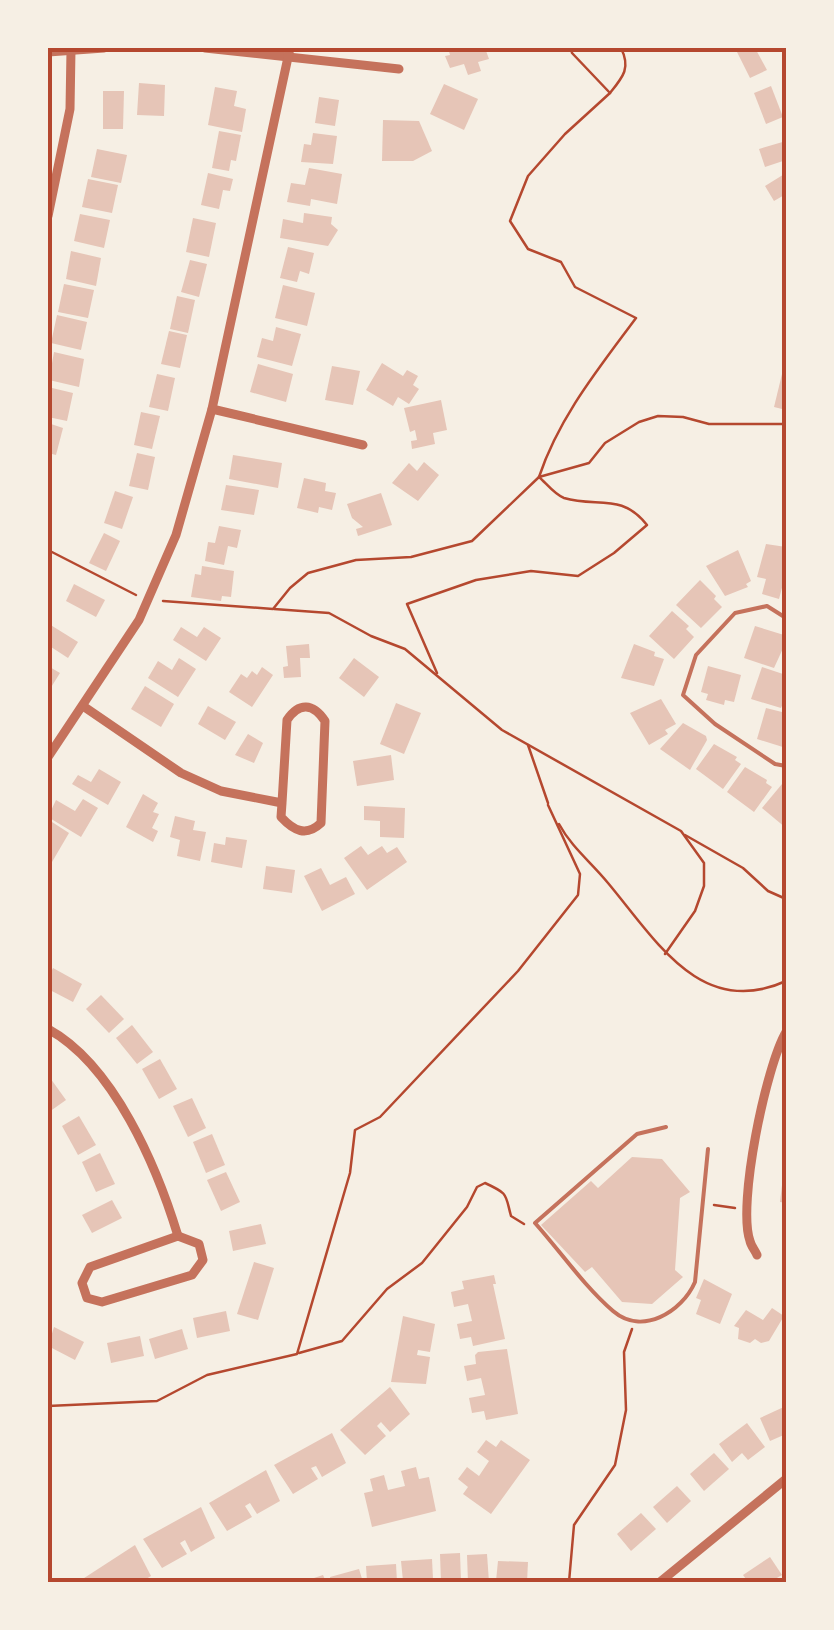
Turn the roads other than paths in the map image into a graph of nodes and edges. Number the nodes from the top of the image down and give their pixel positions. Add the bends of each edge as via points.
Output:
1 (104, 48) edge
2 (205, 48) edge
3 (71, 50) edge
4 (48, 52) edge
5 (290, 52) edge
6 (398, 69) dead end
7 (48, 216) edge
8 (212, 410) junction
9 (363, 445) dead end
10 (786, 618) edge
11 (83, 706) junction
12 (48, 757) edge
13 (786, 766) edge
14 (282, 802) junction
15 (48, 1029) edge
16 (785, 1036) edge
17 (666, 1127) dead end
18 (708, 1149) dead end
19 (178, 1236) junction
20 (757, 1255) dead end
21 (786, 1479) edge
22 (660, 1582) edge

1 - 3 street
2 - 5 street
3 - 4 street
3 - 7 street via 70,110
5 - 6 street
5 - 8 street
8 - 9 street
8 - 11 street via 155,582
10 - 13 lane via 767,606 735,614 696,655 684,695 715,724
11 - 12 street
11 - 14 street via 181,773 221,791
14 - 14 street via 287,720 307,706 326,721 321,823 314,830 291,829 281,817
15 - 19 street via 84,1056 116,1098
16 - 20 street via 760,1108 747,1214
17 - 18 lane via 637,1134 535,1223 615,1313 634,1321 657,1319 688,1297
19 - 19 street via 90,1267 82,1283 87,1298 102,1302 192,1275 204,1260 198,1244
21 - 22 street

